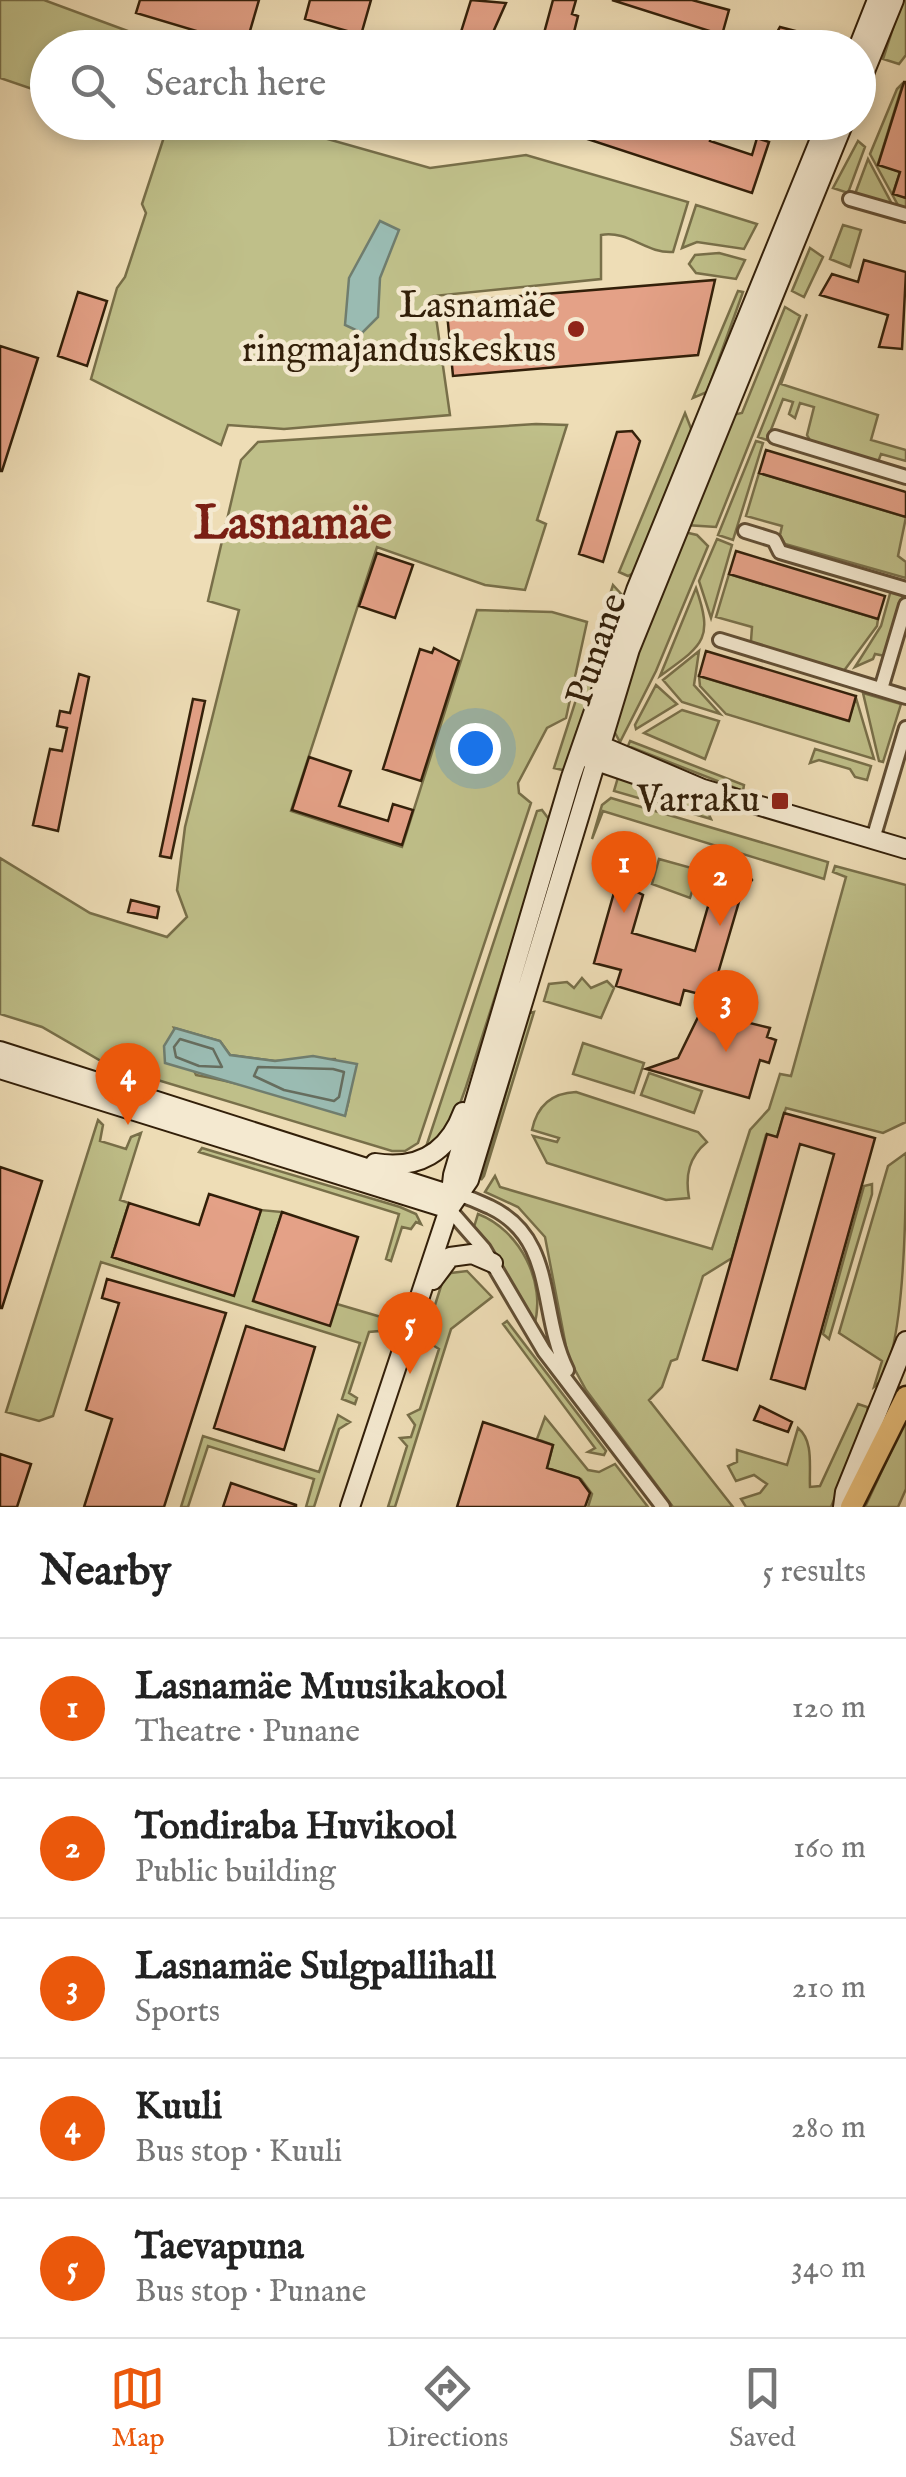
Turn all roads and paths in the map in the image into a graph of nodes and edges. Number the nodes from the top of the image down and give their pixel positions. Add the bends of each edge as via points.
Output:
1 (877, 0) edge
2 (894, 0) edge
3 (865, 30) edge
4 (876, 44) edge
5 (820, 140) edge
6 (837, 140) edge
7 (850, 198) dead end
8 (906, 215) edge
9 (776, 437) dead end
10 (906, 478) edge
11 (745, 531) dead end
12 (906, 589) edge
13 (906, 605) edge
14 (720, 640) dead end
15 (881, 689) junction
16 (906, 697) edge
17 (906, 728) edge
18 (589, 750) junction
19 (874, 839) junction
20 (906, 849) edge
21 (0, 1051) edge
22 (486, 1061) junction
23 (0, 1069) edge
24 (351, 1160) junction
25 (453, 1199) junction
26 (493, 1262) junction
27 (413, 1321) junction
28 (906, 1341) edge
29 (577, 1391) junction
30 (906, 1397) edge
31 (350, 1507) edge
32 (664, 1507) edge
33 (847, 1507) edge

1 - 3 main road
2 - 4 main road
5 - 18 main road, Punane via 636,590
6 - 18 main road, Punane
7 - 8 street
9 - 10 street
11 - 12 street via 774,540 780,552
13 - 15 street
14 - 15 street
15 - 16 street
17 - 19 street
18 - 19 main road
18 - 22 main road, Punane
18 - 25 main road, Punane via 475,1162
19 - 20 main road
21 - 24 main road
22 - 24 main road via 438,1151 413,1164
22 - 25 main road, Punane
23 - 25 main road
24 - 25 main road
25 - 26 street
25 - 27 main road, Punane
25 - 29 street via 508,1216 533,1243 548,1322
26 - 27 main road via 472,1254 450,1257
26 - 29 street via 527,1326
27 - 31 main road, Punane
28 - 33 main road via 845,1492
29 - 32 street
30 - 33 main road

